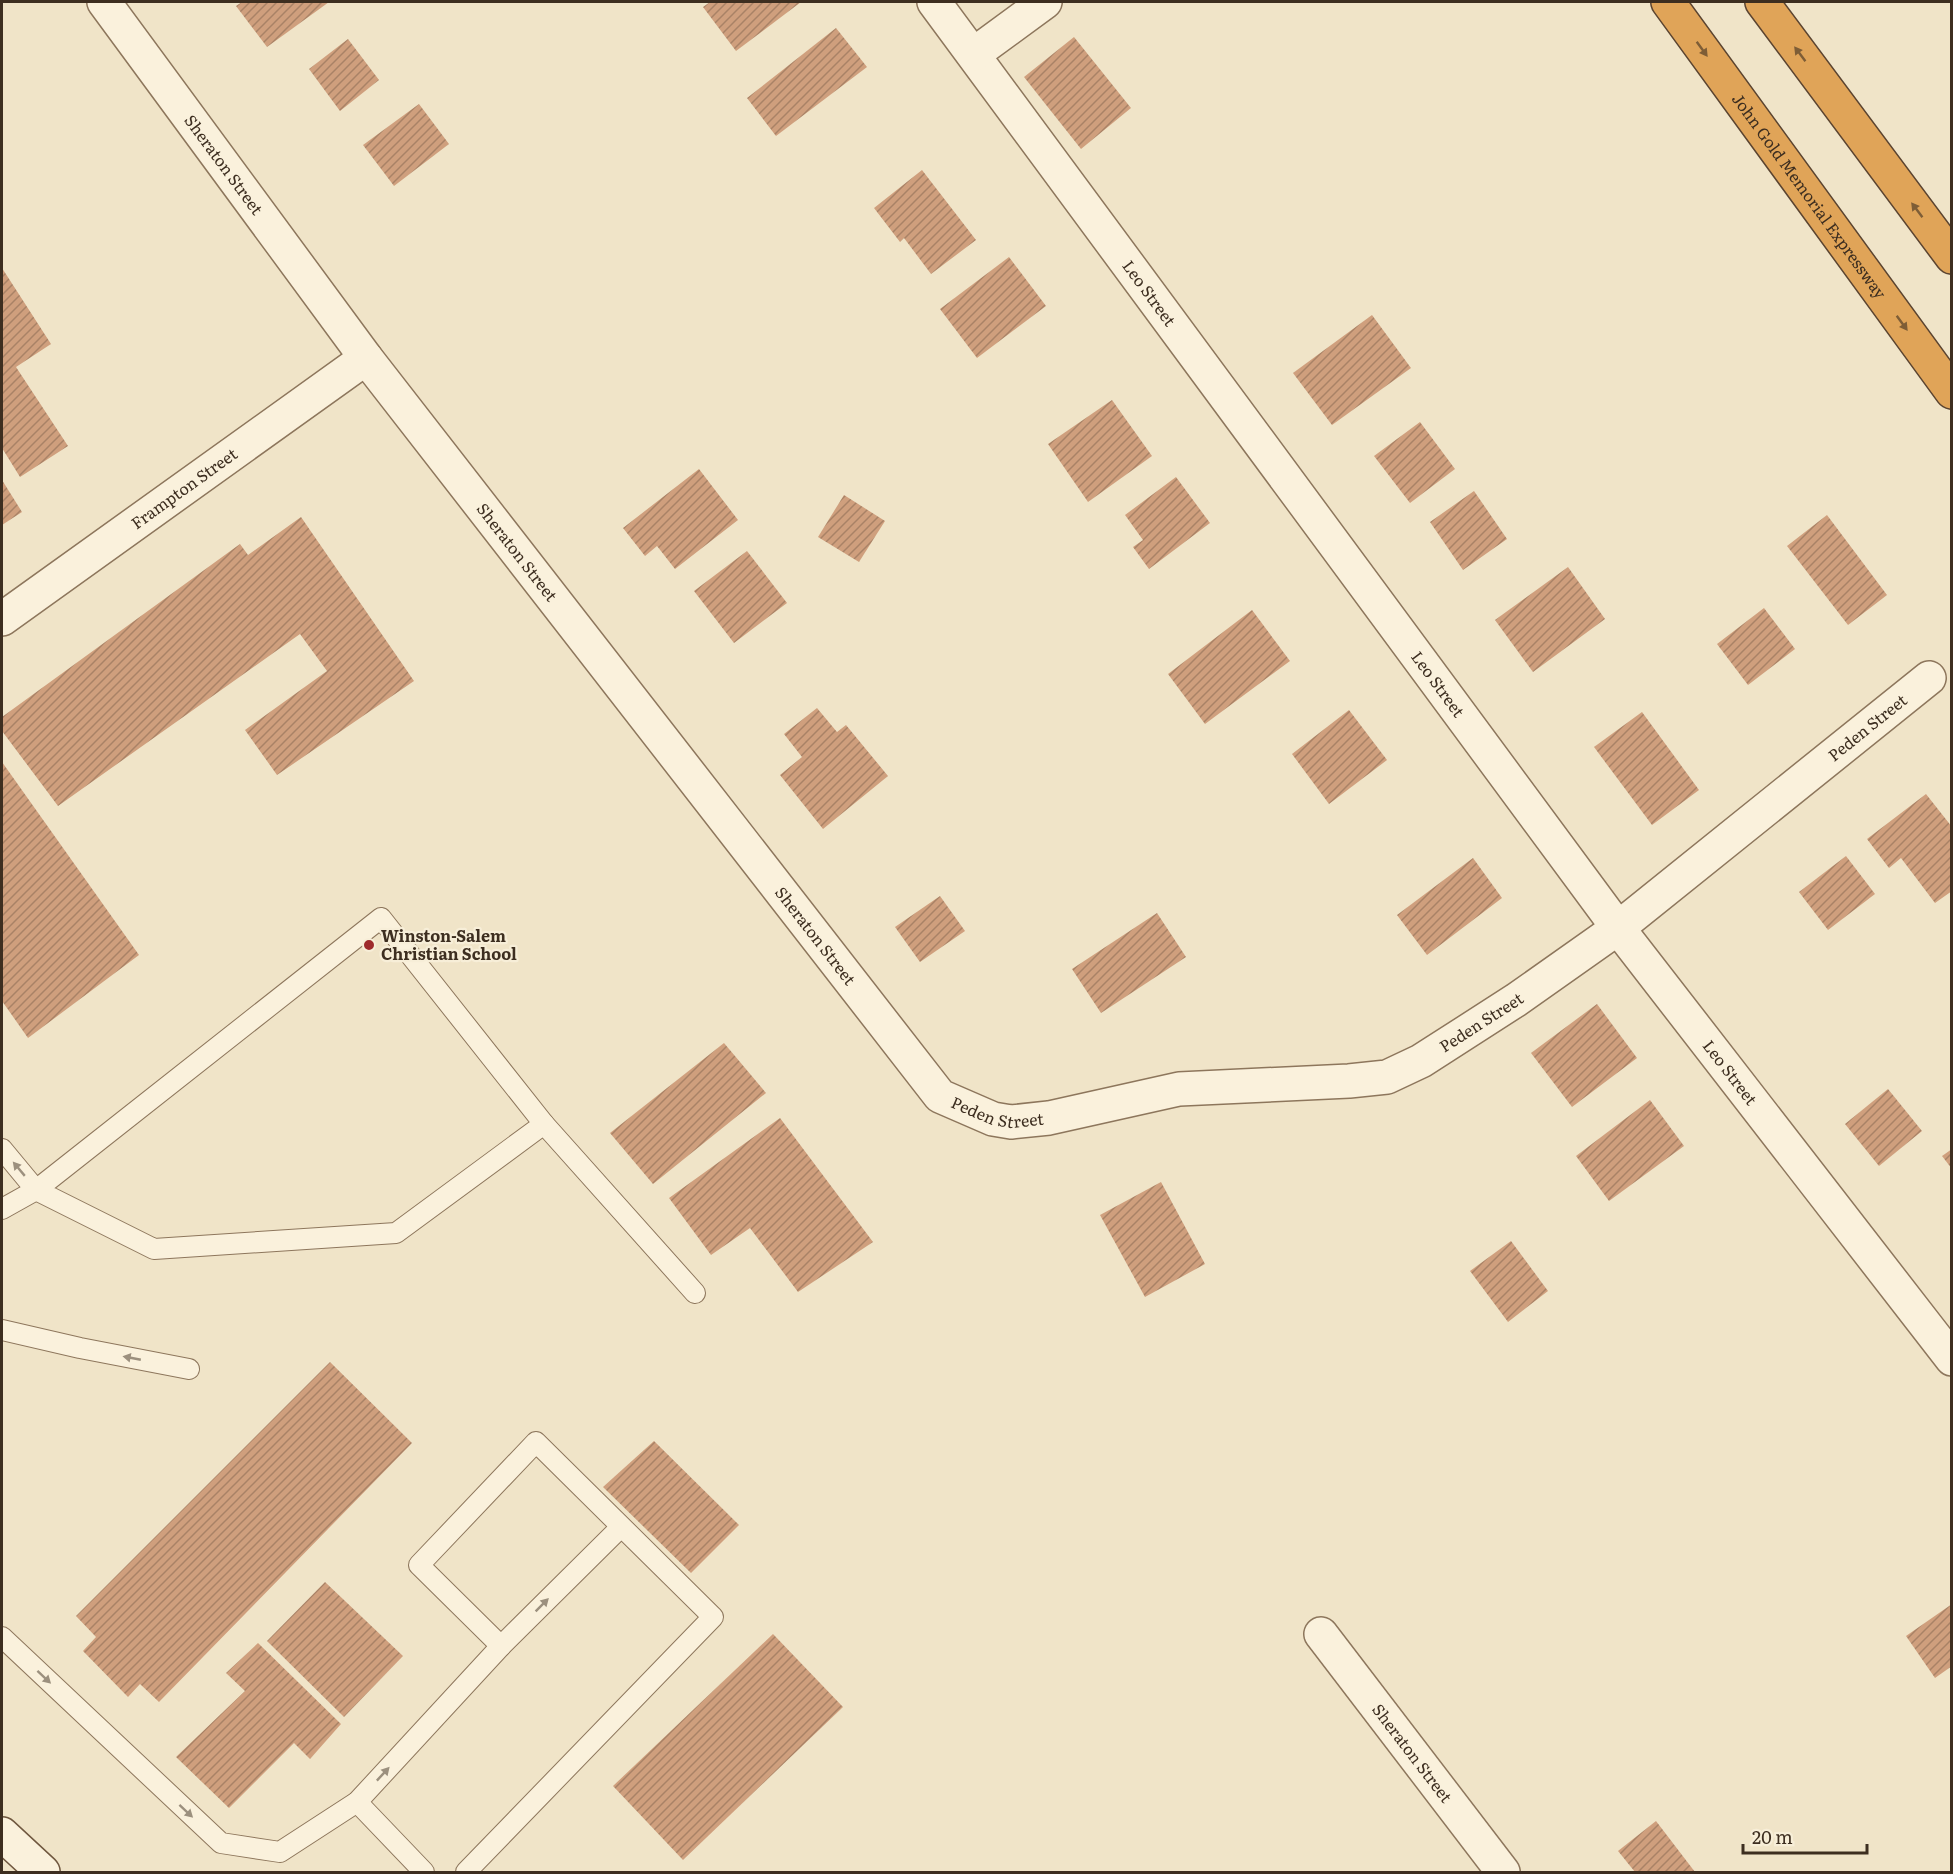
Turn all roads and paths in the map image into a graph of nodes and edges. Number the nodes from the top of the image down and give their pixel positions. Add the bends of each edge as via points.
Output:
1 (104, 2) edge
2 (934, 2) edge
3 (1046, 2) edge
4 (1668, 2) edge
5 (1762, 2) edge
6 (974, 54) junction
7 (1952, 257) edge
8 (366, 358) junction
9 (1952, 392) edge
10 (2, 619) edge
11 (1929, 678) dead end
12 (1618, 928) junction
13 (940, 1096) joint
14 (544, 1124) junction
15 (2, 1149) edge
16 (36, 1190) junction
17 (2, 1209) edge
18 (695, 1293) dead end
19 (2, 1330) edge
20 (1952, 1359) edge
21 (189, 1369) dead end
22 (621, 1527) junction
23 (1321, 1634) dead end
24 (2, 1637) edge
25 (501, 1646) junction
26 (357, 1802) junction
27 (2, 1834) edge
28 (43, 1872) edge
29 (424, 1872) edge
30 (466, 1872) edge
31 (1503, 1872) edge

1 - 8 street, Sheraton Street
2 - 6 street, Leo Street
3 - 6 street
4 -> 9 highway, John Gold Memorial Expressway
7 -> 5 highway
6 - 12 street, Leo Street
8 - 10 street, Frampton Street
8 - 13 street, Sheraton Street
11 - 12 street, Peden Street
12 - 13 street, Peden Street via 1497,1012 1421,1061 1387,1077 1179,1089 1049,1118 1011,1122 993,1119
12 - 20 street, Leo Street
14 - 16 lane via 396,1233 154,1249
14 - 16 lane via 381,918
14 - 18 lane
16 -> 15 lane
16 - 17 lane
21 -> 19 lane
25 -> 22 lane
22 - 25 lane via 536,1442 419,1564
22 - 30 lane via 713,1617
23 - 31 street, Sheraton Street
24 -> 26 lane via 221,1844 280,1852
26 -> 25 lane
26 - 29 lane
27 - 28 street

